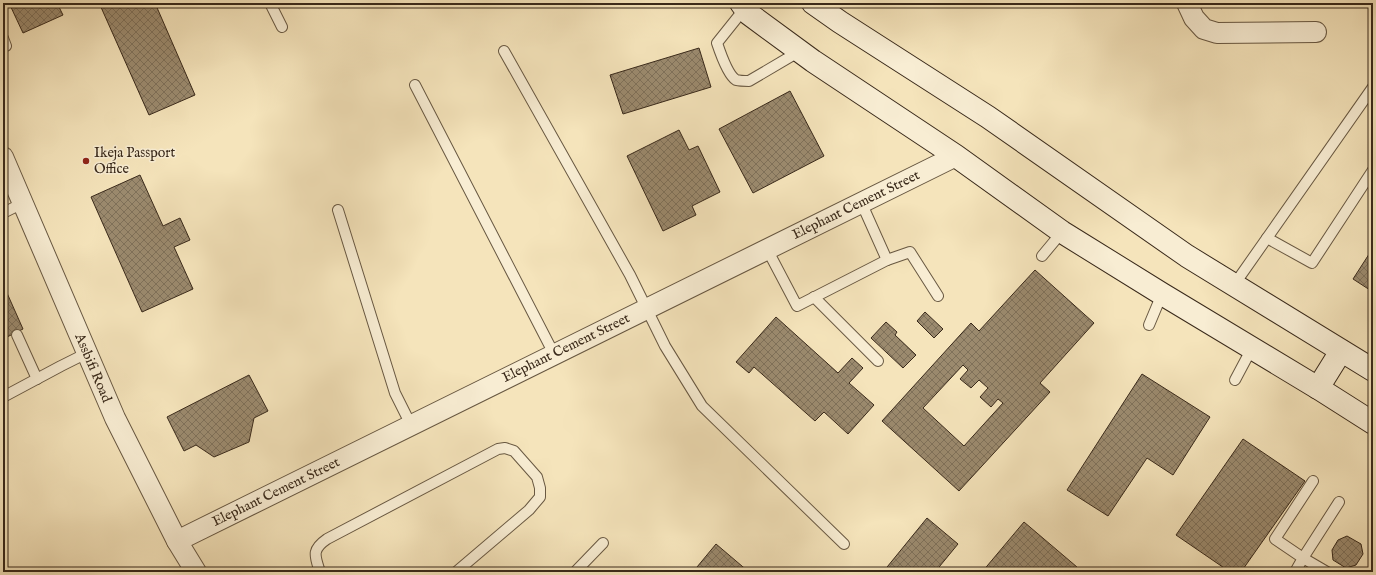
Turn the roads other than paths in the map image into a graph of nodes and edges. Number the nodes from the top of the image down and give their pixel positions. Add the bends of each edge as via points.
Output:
1 (270, 3) edge
2 (813, 3) edge
3 (1187, 3) edge
4 (743, 6) edge
5 (282, 27) dead end
6 (1316, 32) dead end
7 (504, 51) dead end
8 (800, 52) junction
9 (415, 85) dead end
10 (1373, 87) edge
11 (956, 156) junction
12 (3, 157) edge
13 (1373, 170) edge
14 (861, 202) junction
15 (23, 204) junction
16 (338, 210) dead end
17 (3, 212) edge
18 (1062, 232) junction
19 (1267, 238) junction
20 (767, 249) junction
21 (1042, 256) dead end
22 (887, 260) junction
23 (1234, 285) junction
24 (1162, 294) junction
25 (938, 296) dead end
26 (814, 297) junction
27 (648, 308) junction
28 (1149, 325) dead end
29 (17, 335) dead end
30 (1252, 348) junction
31 (1341, 351) junction
32 (87, 353) junction
33 (554, 354) junction
34 (878, 361) dead end
35 (1373, 370) edge
36 (36, 379) junction
37 (1235, 380) dead end
38 (1318, 388) junction
39 (3, 397) edge
40 (1373, 423) edge
41 (411, 425) junction
42 (1313, 481) dead end
43 (1339, 502) dead end
44 (176, 541) junction
45 (603, 543) dead end
46 (844, 544) dead end
47 (1303, 558) junction
48 (196, 572) edge
49 (320, 572) edge
50 (456, 572) edge
51 (575, 572) edge
52 (1295, 572) edge
53 (1327, 572) edge

1 - 5 lane
2 - 23 street via 988,117 1181,252
3 - 6 street via 1194,18 1204,29 1217,33
4 - 8 street via 749,14
4 - 8 lane via 717,43 734,79 749,81
7 - 27 lane
8 - 11 street
9 - 33 lane
10 - 19 lane
11 - 14 street, Elephant Cement Street
11 - 18 street
12 - 15 street, Assbifi Road
13 - 19 lane via 1312,264
14 - 20 street, Elephant Cement Street
14 - 22 lane
15 - 17 lane
15 - 32 street, Assbifi Road
16 - 41 lane via 395,393
18 - 21 lane
18 - 24 street
19 - 23 lane
20 - 26 lane via 797,306
20 - 27 street, Elephant Cement Street
22 - 25 lane via 910,252
22 - 26 lane
23 - 31 street
24 - 28 lane
24 - 30 street
26 - 34 lane
27 - 33 street, Elephant Cement Street
27 - 46 lane via 665,346 702,406
29 - 36 lane
30 - 37 lane
30 - 38 street
31 - 35 street
31 - 38 street
32 - 36 lane
32 - 44 street, Assbifi Road via 114,418
33 - 41 street, Elephant Cement Street
36 - 39 lane
38 - 40 street
41 - 44 street, Elephant Cement Street
42 - 47 lane via 1275,539
43 - 47 lane
44 - 48 street, Assbifi Road
45 - 51 lane
47 - 52 lane
47 - 53 lane
49 - 50 lane via 315,556 319,545 327,539 498,449 514,451 537,477 540,497 529,510

